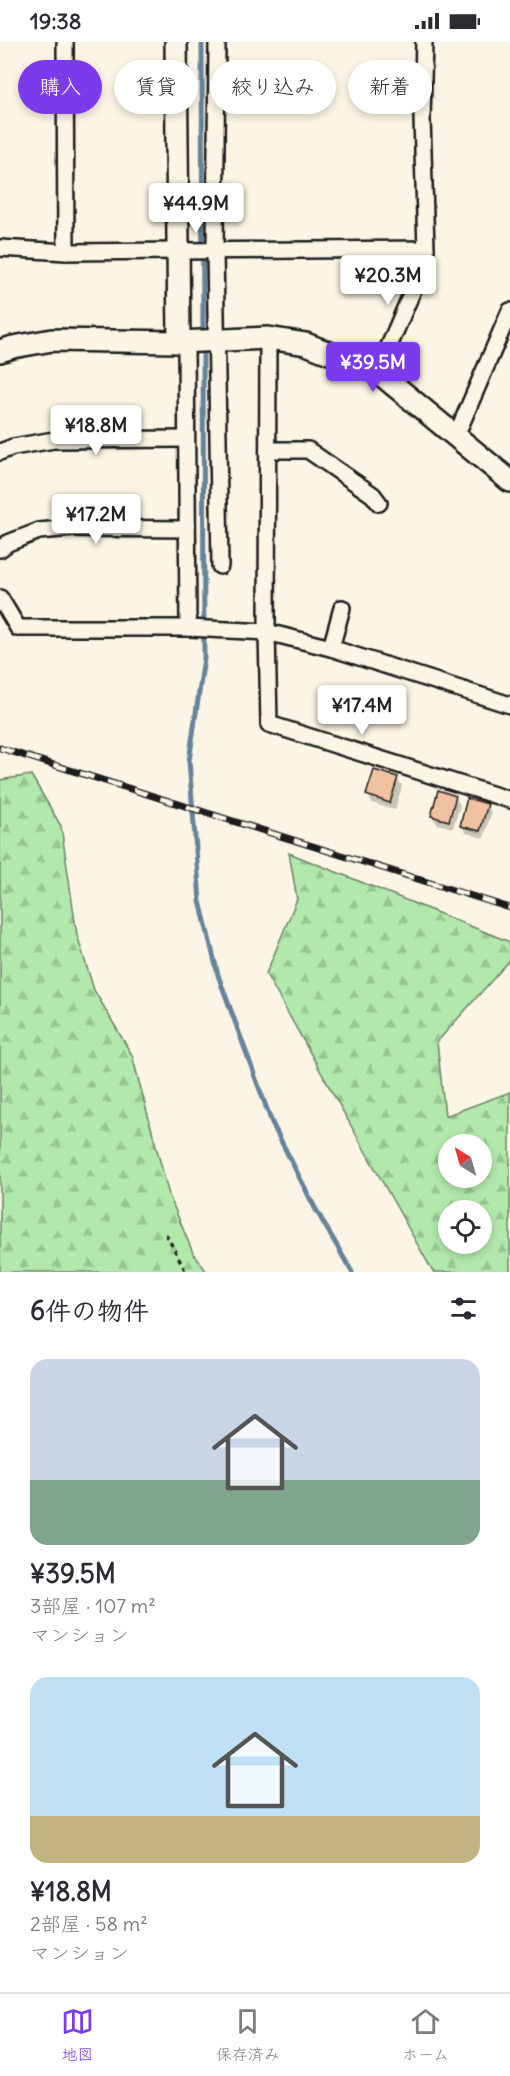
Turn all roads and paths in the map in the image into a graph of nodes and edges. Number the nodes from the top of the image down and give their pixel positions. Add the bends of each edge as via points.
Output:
1 (65, 42) edge
2 (176, 42) edge
3 (217, 42) edge
4 (424, 42) edge
5 (0, 248) edge
6 (426, 249) junction
7 (177, 250) junction
8 (215, 250) junction
9 (66, 252) junction
10 (510, 311) edge
11 (268, 338) junction
12 (217, 341) junction
13 (186, 342) junction
14 (0, 351) edge
15 (378, 372) junction
16 (456, 436) junction
17 (186, 439) junction
18 (268, 450) junction
19 (0, 452) edge
20 (510, 481) edge
21 (379, 503) dead end
22 (186, 529) junction
23 (0, 549) edge
24 (220, 566) dead end
25 (0, 598) edge
26 (342, 608) dead end
27 (188, 628) junction
28 (267, 632) junction
29 (331, 648) junction
30 (510, 705) edge
31 (510, 800) edge
32 (166, 1234) dead end
33 (186, 1272) edge

1 - 9 street
2 - 7 street
3 - 8 street
4 - 6 street
5 - 9 street
6 - 8 street
6 - 15 street via 421,271
7 - 8 street
7 - 9 street
7 - 13 street
8 - 12 street
10 - 16 street
11 - 12 street
11 - 15 street via 306,344
11 - 18 street
12 - 13 street
12 - 24 street
13 - 14 street via 52,340
13 - 17 street
15 - 16 street
16 - 20 street
17 - 19 street via 54,440
17 - 22 street
18 - 21 street via 308,450
18 - 28 street
22 - 23 street via 39,531
22 - 27 street
25 - 27 street via 18,628
26 - 29 street
27 - 28 street
28 - 29 street
28 - 31 street via 269,724
29 - 30 street
32 - 33 path

